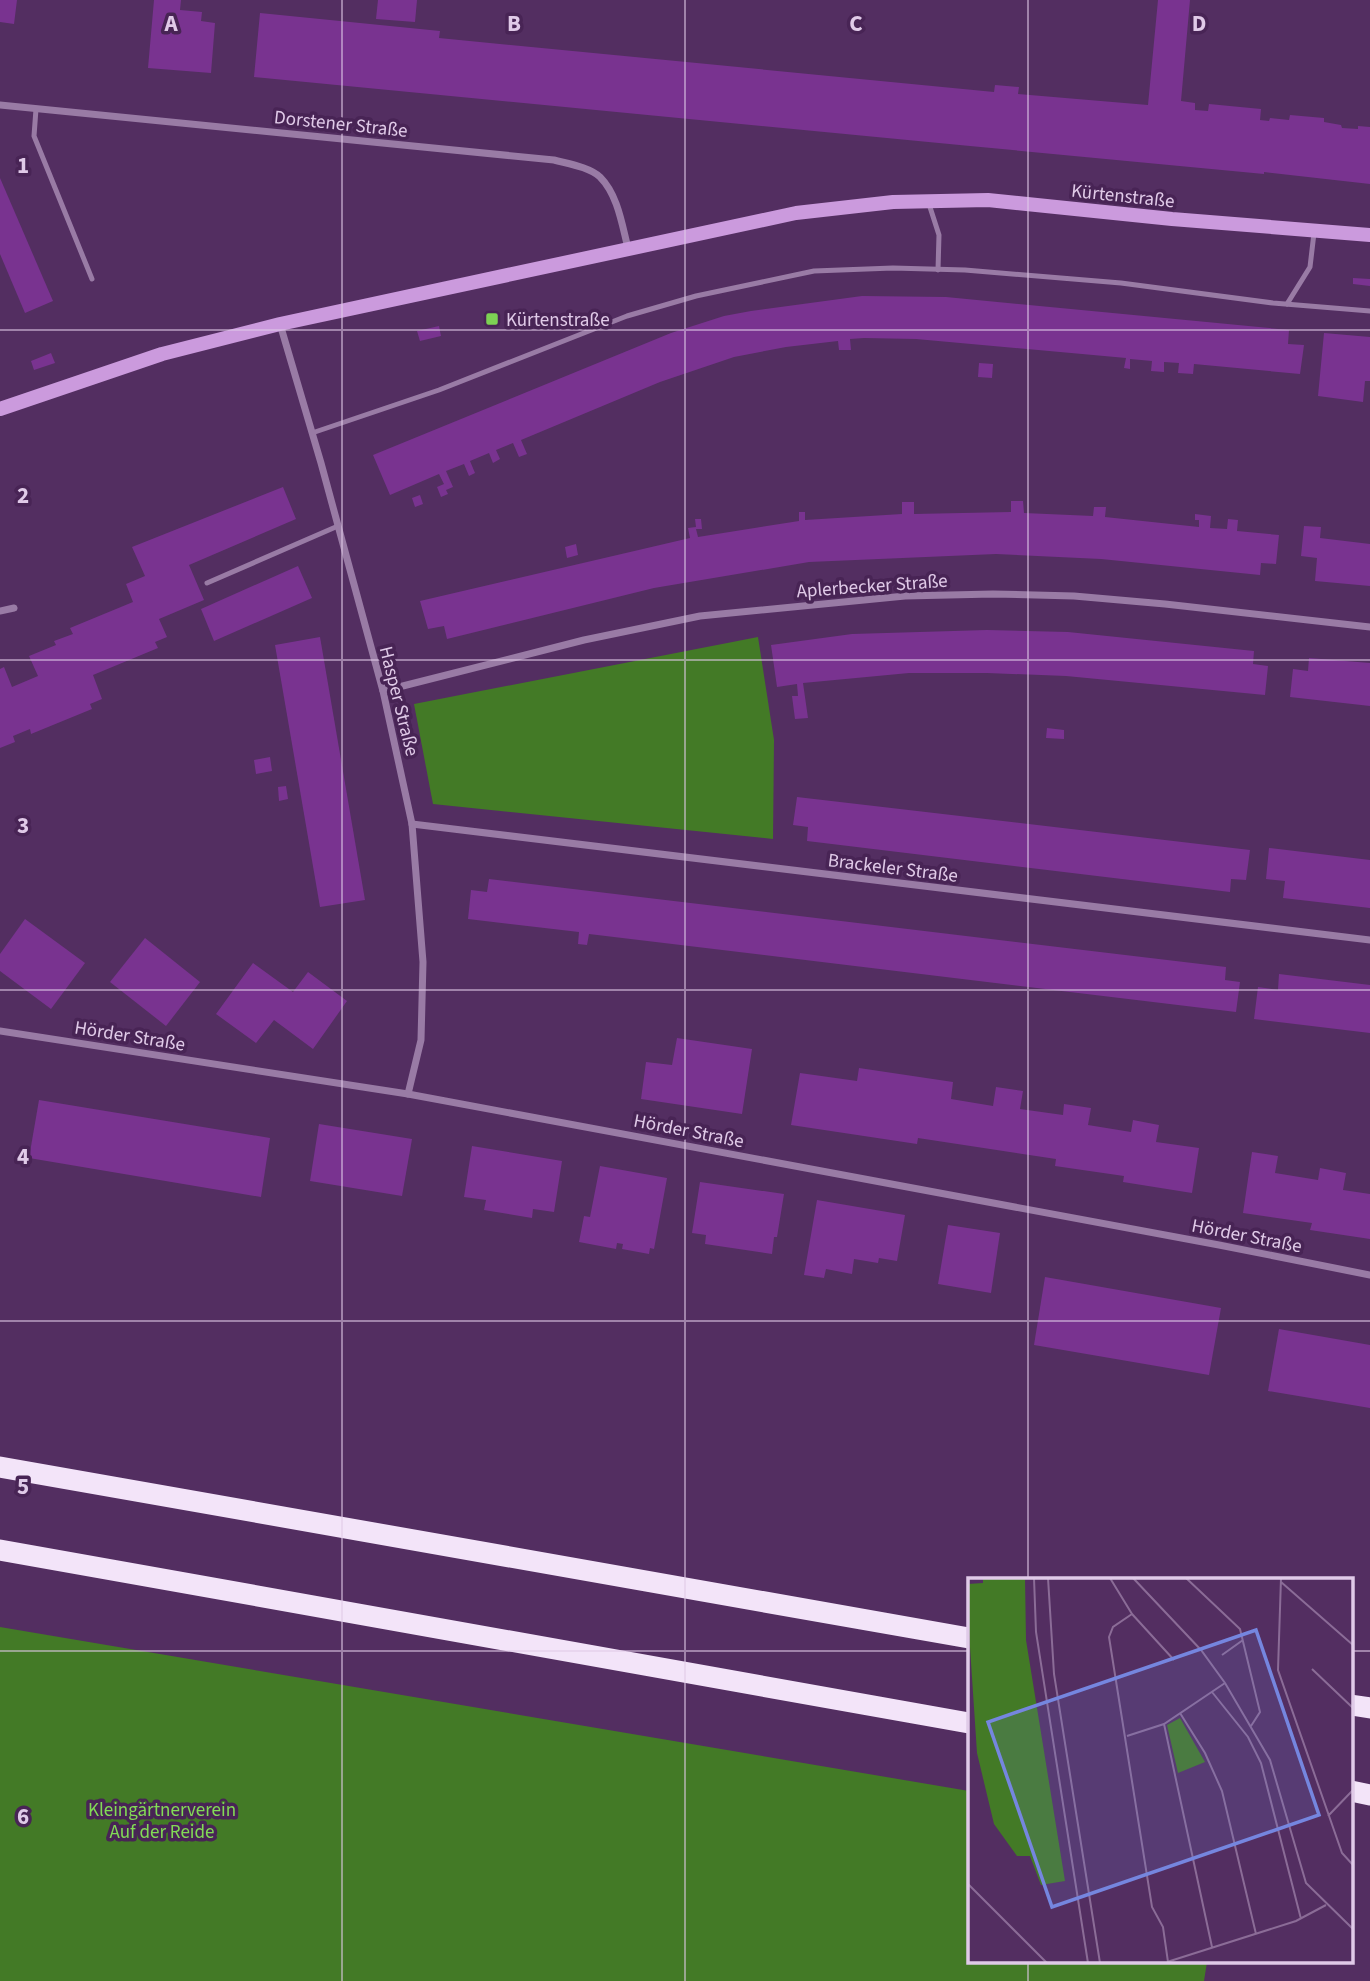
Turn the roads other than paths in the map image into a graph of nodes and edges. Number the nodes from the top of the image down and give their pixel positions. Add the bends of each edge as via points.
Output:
1 (0, 106) edge
2 (36, 109) junction
3 (928, 201) junction
4 (1314, 231) junction
5 (1370, 235) edge
6 (628, 248) junction
7 (938, 270) junction
8 (92, 279) dead end
9 (1287, 304) junction
10 (1370, 311) edge
11 (280, 324) junction
12 (0, 409) edge
13 (312, 433) junction
14 (338, 526) junction
15 (207, 583) dead end
16 (14, 608) dead end
17 (0, 611) edge
18 (1370, 627) edge
19 (383, 691) junction
20 (412, 824) junction
21 (1370, 940) edge
22 (0, 1031) edge
23 (408, 1094) junction
24 (1370, 1275) edge
25 (0, 1467) edge
26 (0, 1550) edge
27 (968, 1638) edge
28 (1352, 1705) edge
29 (1370, 1708) edge
30 (968, 1723) edge
31 (1352, 1791) edge
32 (1370, 1795) edge

1 - 2 street, Dorstener Straße
2 - 6 street, Dorstener Straße via 554,160 600,176 616,203
2 - 8 lane via 34,136
3 - 4 main road, Kürtenstraße via 988,200
3 - 6 main road, Kürtenstraße via 796,213
3 - 7 lane via 939,235
4 - 5 main road, Kürtenstraße
4 - 9 lane via 1310,267
6 - 11 main road, Kürtenstraße
7 - 9 lane via 1121,283
7 - 13 lane via 814,271 696,296 627,316 439,390
9 - 10 lane
11 - 12 main road, Kürtenstraße via 162,354
11 - 13 street, Hasper Straße
13 - 14 street, Hasper Straße
14 - 15 lane
14 - 19 street, Hasper Straße
16 - 17 street
18 - 19 street, Aplerbecker Straße via 1074,596 905,596 700,615
19 - 20 street, Hasper Straße
20 - 21 street, Brackeler Straße
20 - 23 street, Hasper Straße via 423,962 421,1040
22 - 23 street, Hörder Straße
23 - 24 street, Hörder Straße
25 - 27 highway
26 - 30 highway
28 - 29 highway
31 - 32 highway

